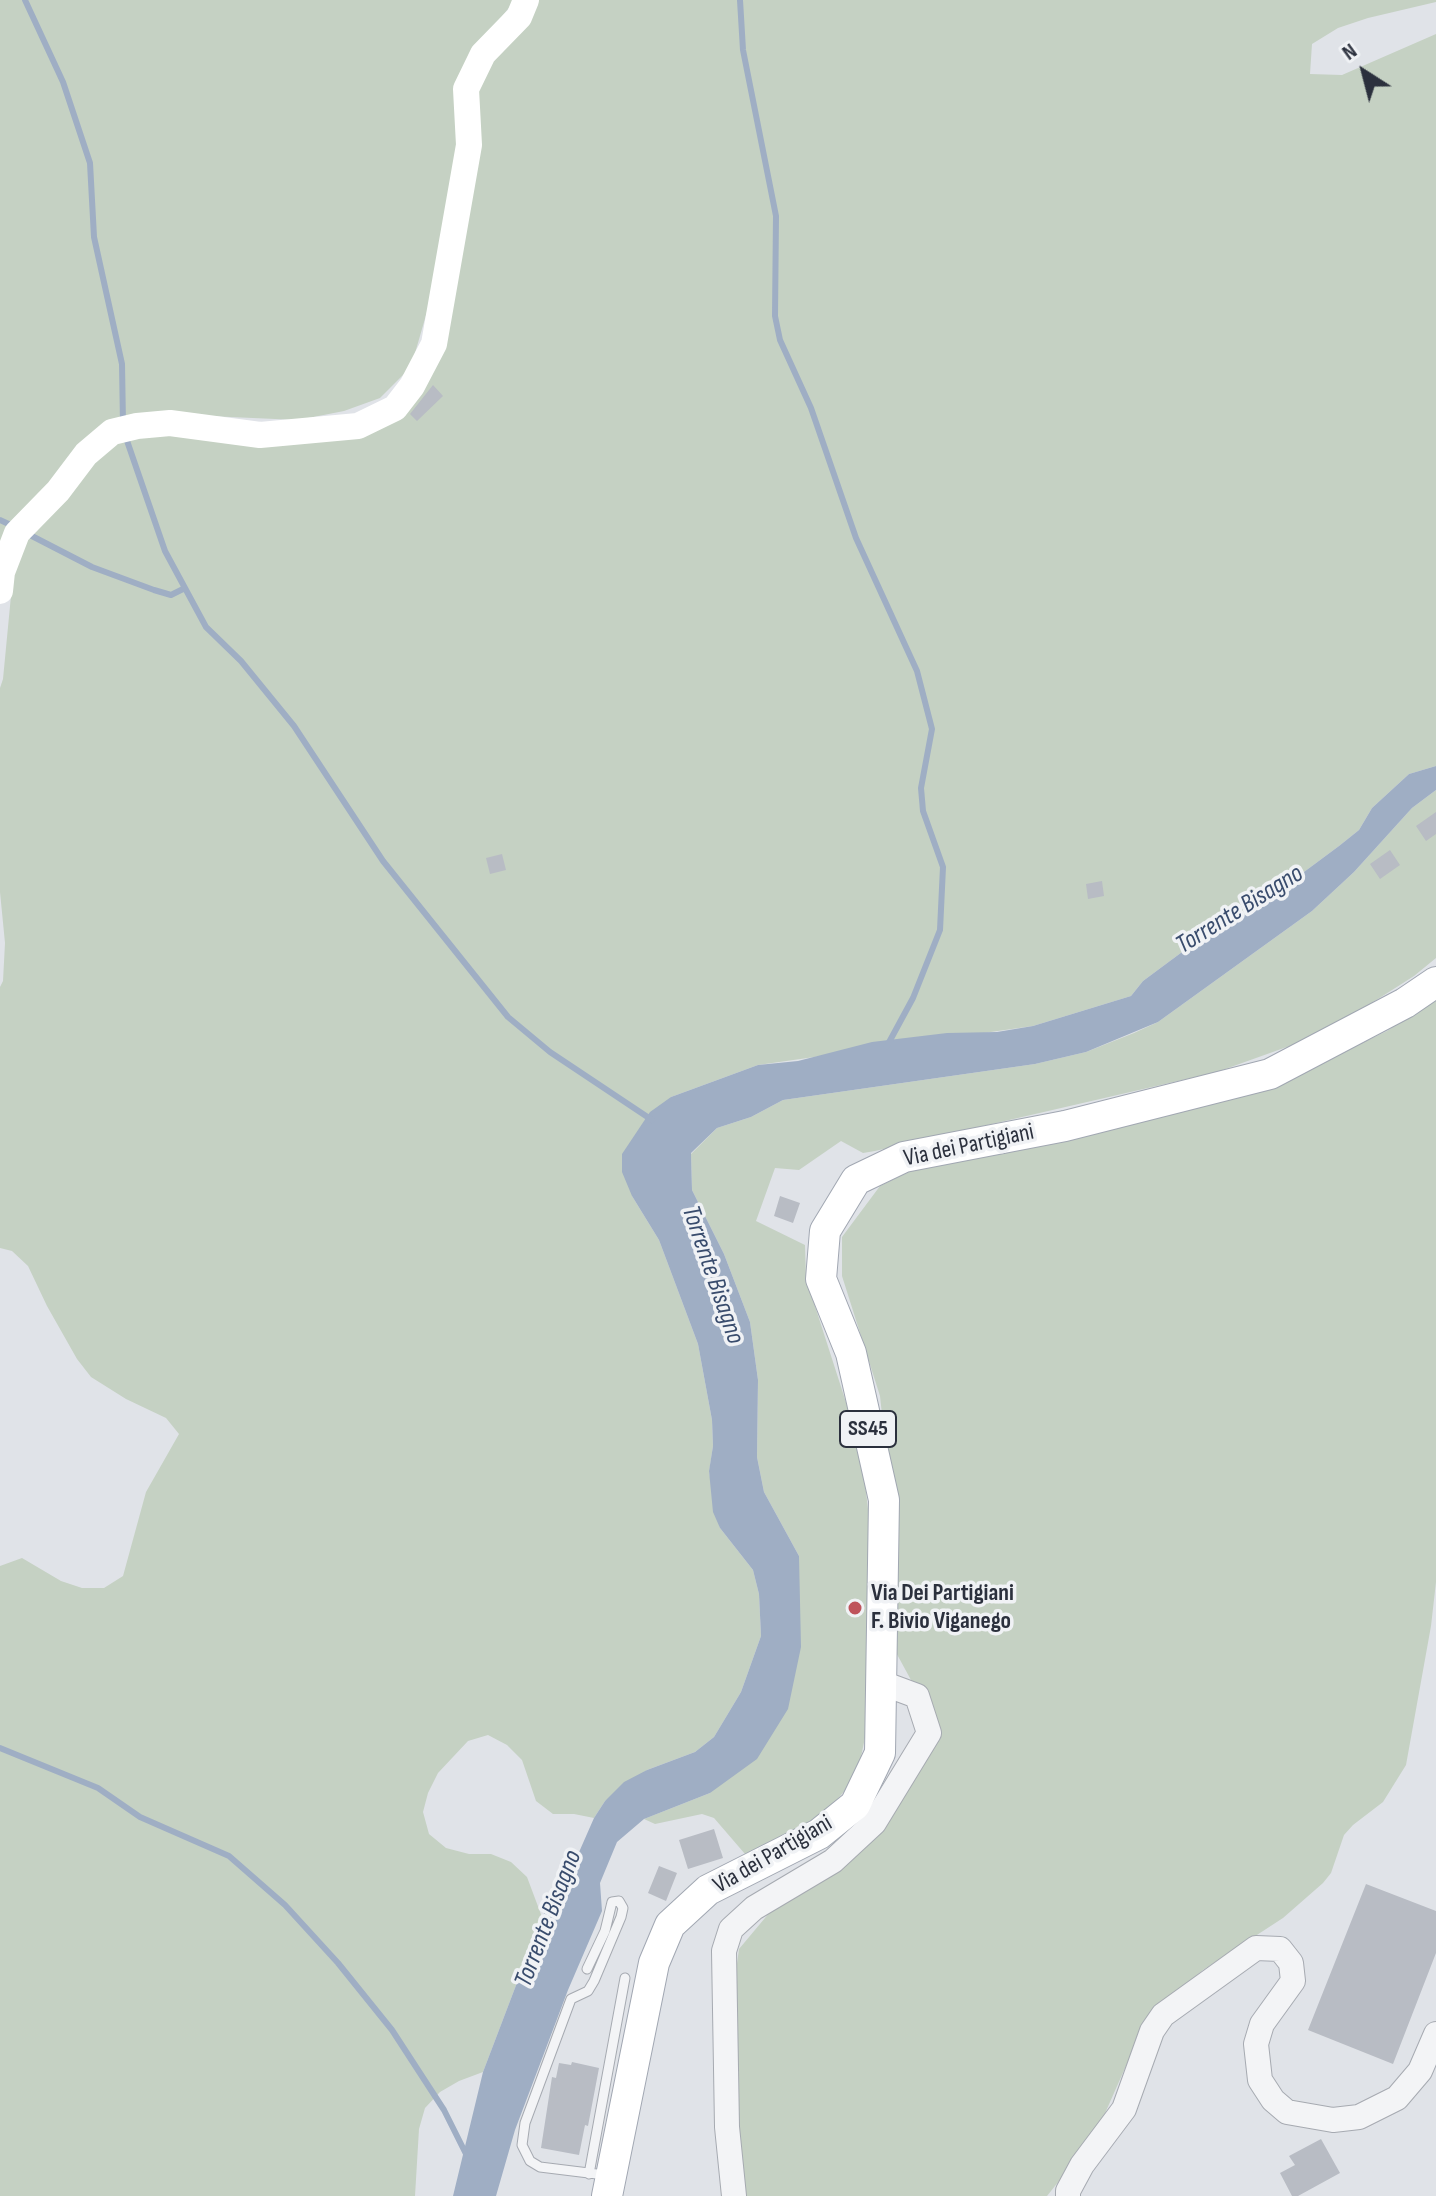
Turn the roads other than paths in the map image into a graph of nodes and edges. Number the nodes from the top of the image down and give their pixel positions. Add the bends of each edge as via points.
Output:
1 (526, 0) edge
2 (0, 591) edge
3 (1436, 982) edge
4 (882, 1683) junction
5 (587, 1969) dead end
6 (625, 1978) dead end
7 (1436, 2034) edge
8 (603, 2182) edge
9 (734, 2196) edge
10 (1068, 2196) edge

1 - 2 main road via 519,17 483,54 466,89 469,145 434,344 395,408 358,426 260,435 170,423 112,432 23,527 2,572
3 - 4 main road, Via dei Partigiani / SS45 via 1270,1074 1065,1126 904,1157 856,1180 825,1231 821,1279 851,1353 884,1500
4 - 8 main road, Via dei Partigiani / SS45 via 880,1753 855,1805 819,1834 708,1890 670,1925 654,1963
4 - 9 street via 917,1696 929,1733 874,1823 833,1861 754,1908 731,1929 724,1951 727,2127
5 - 8 lane via 612,1902 619,1901 621,1917 594,1981 588,1991 571,1999 525,2123 524,2151 534,2164
6 - 8 lane
7 - 10 street via 1420,2071 1397,2098 1359,2117 1333,2120 1287,2112 1260,2080 1256,2044 1262,2024 1293,1981 1291,1963 1280,1949 1256,1948 1163,2015 1152,2031 1124,2109 1082,2165

